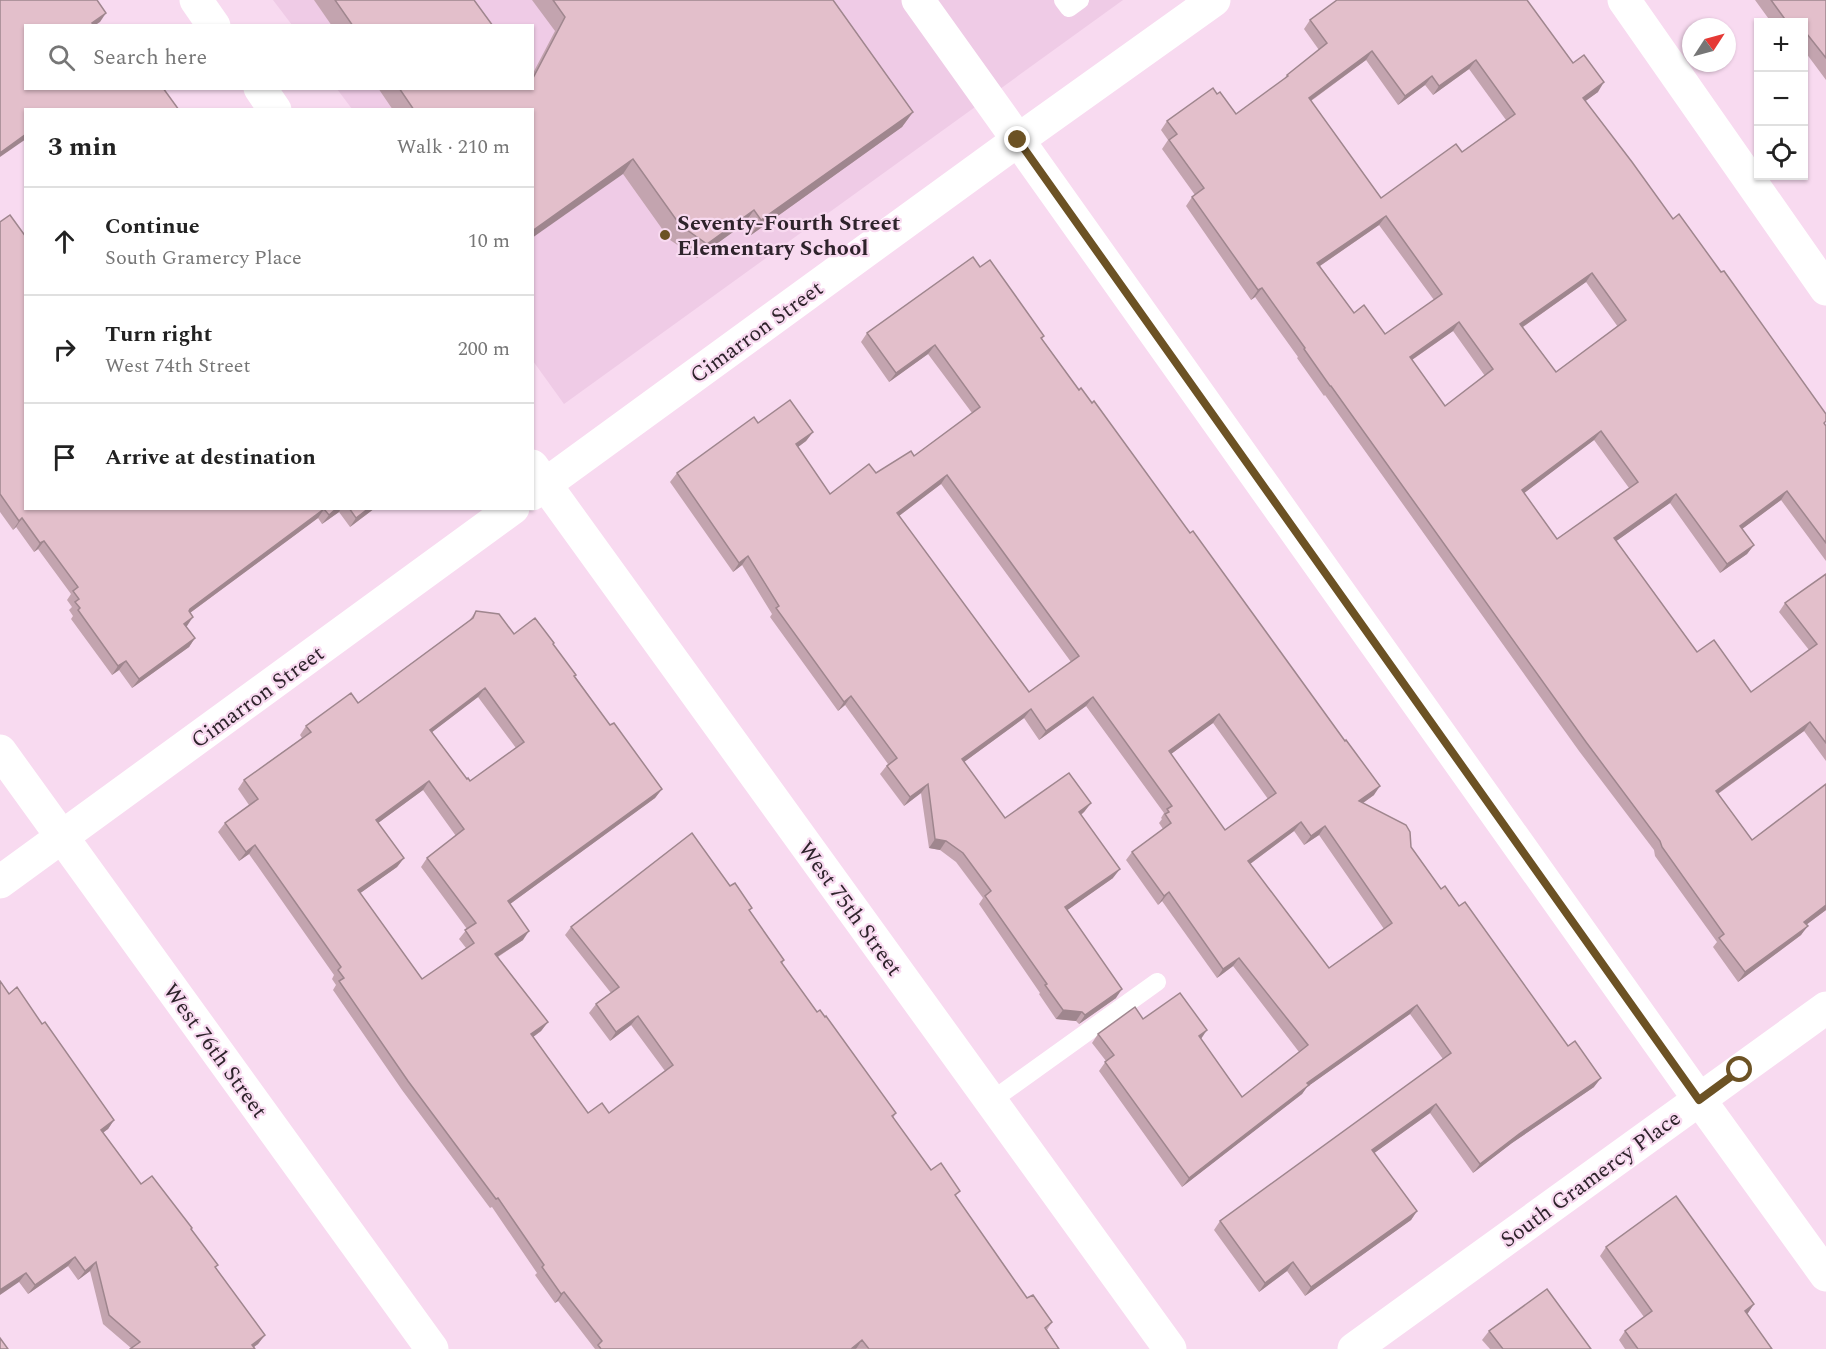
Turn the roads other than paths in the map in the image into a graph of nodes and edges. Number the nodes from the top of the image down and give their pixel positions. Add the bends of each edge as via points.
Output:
1 (196, 0) edge
2 (918, 0) edge
3 (1063, 0) edge
4 (1080, 0) edge
5 (1214, 0) edge
6 (1624, 0) edge
7 (213, 24) edge
8 (261, 90) edge
9 (274, 108) edge
10 (1018, 140) junction
11 (1826, 289) edge
12 (537, 482) edge
13 (510, 510) edge
14 (0, 751) edge
15 (63, 837) junction
16 (0, 882) edge
17 (1157, 982) dead end
18 (1826, 1008) edge
19 (1699, 1100) junction
20 (991, 1101) junction
21 (1826, 1275) edge
22 (432, 1349) edge
23 (1170, 1349) edge
24 (1354, 1349) edge

1 - 7 street
2 - 10 street
3 - 4 lane via 1069,8
5 - 10 street, Cimarron Street
6 - 11 street
8 - 9 street
10 - 12 street, Cimarron Street
10 - 19 street
12 - 20 street, West 75th Street
13 - 15 street, Cimarron Street
14 - 15 street, West 76th Street
15 - 16 street, Cimarron Street
15 - 22 street, West 76th Street
17 - 20 lane
18 - 19 street, South Gramercy Place
19 - 21 street
19 - 24 street, South Gramercy Place
20 - 23 street, West 75th Street

